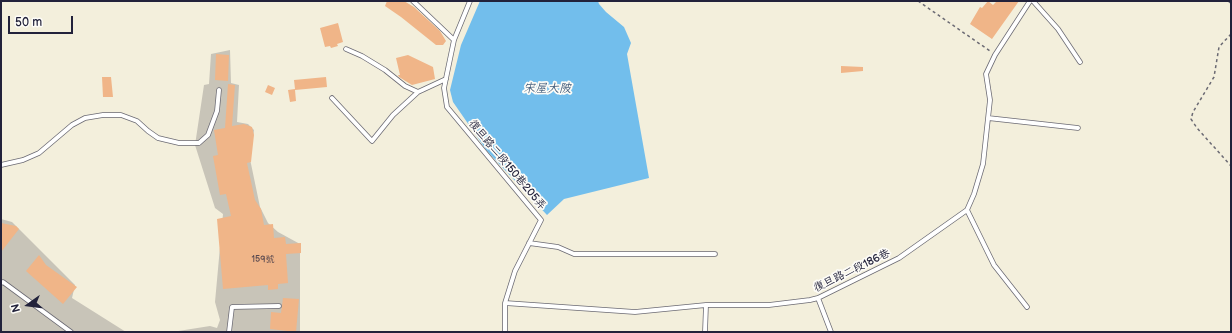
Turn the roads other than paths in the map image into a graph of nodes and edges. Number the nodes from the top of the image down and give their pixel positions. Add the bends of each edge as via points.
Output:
1 (413, 1) edge
2 (470, 1) edge
3 (1030, 1) edge
4 (1033, 1) edge
5 (454, 40) junction
6 (346, 48) dead end
7 (1080, 62) dead end
8 (446, 79) junction
9 (219, 90) dead end
10 (418, 92) junction
11 (332, 98) dead end
12 (988, 118) junction
13 (1078, 128) dead end
14 (1, 166) edge
15 (967, 210) junction
16 (529, 243) junction
17 (715, 254) dead end
18 (1, 283) edge
19 (818, 298) junction
20 (505, 303) junction
21 (706, 305) junction
22 (279, 306) dead end
23 (1026, 307) dead end
24 (71, 332) edge
25 (229, 332) edge
26 (505, 332) edge
27 (705, 332) edge
28 (831, 332) edge

1 - 5 lane
2 - 5 lane, 復旦路二段150巷205弄
3 - 12 lane via 995,55 986,74 990,100
4 - 7 lane via 1058,29
5 - 8 lane, 復旦路二段150巷205弄
6 - 10 lane
8 - 10 lane
8 - 16 lane, 復旦路二段150巷205弄 via 444,88 447,107 541,220
9 - 14 lane via 217,111 208,135 199,143 179,143 158,138 137,121 121,115 104,114 85,118 72,125 39,153
10 - 11 lane via 393,115 372,141
12 - 13 lane
12 - 15 lane via 983,164
15 - 19 lane, 復旦路二段186巷 via 899,258
15 - 23 lane via 994,265
16 - 17 lane via 558,247 574,254
16 - 20 lane, 復旦路二段150巷205弄 via 515,272
18 - 24 lane
19 - 21 lane, 復旦路二段186巷 via 769,305
19 - 28 lane
20 - 21 lane, 復旦路二段186巷 via 635,312
20 - 26 lane, 復旦路二段150巷205弄
21 - 27 lane
22 - 25 lane via 232,307

